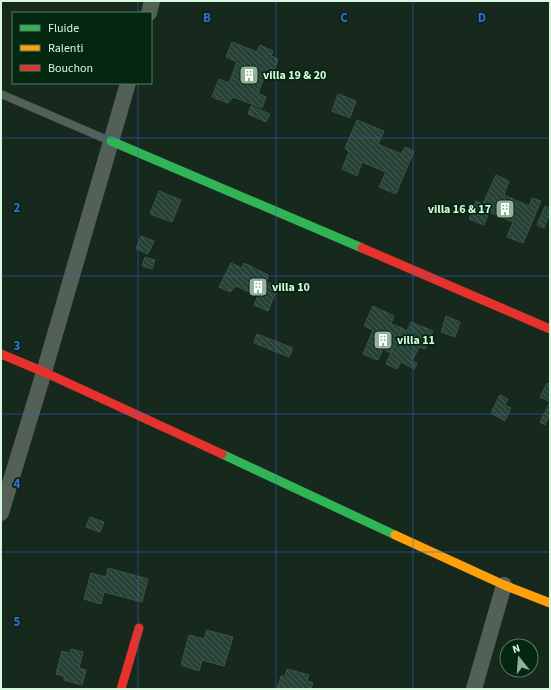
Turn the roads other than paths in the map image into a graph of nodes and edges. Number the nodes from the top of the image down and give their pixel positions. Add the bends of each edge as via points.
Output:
1 (152, 1) edge
2 (149, 12) edge
3 (128, 84) edge
4 (1, 94) edge
5 (111, 141) junction
6 (550, 329) edge
7 (1, 354) edge
8 (44, 372) junction
9 (1, 513) edge
10 (504, 585) junction
11 (550, 603) edge
12 (140, 628) dead end
13 (121, 689) edge
14 (474, 689) edge

1 - 2 street
3 - 5 street
4 - 5 lane
5 - 6 street
5 - 8 street
7 - 8 street
8 - 9 street
8 - 10 street
10 - 11 street
10 - 14 street
12 - 13 street

